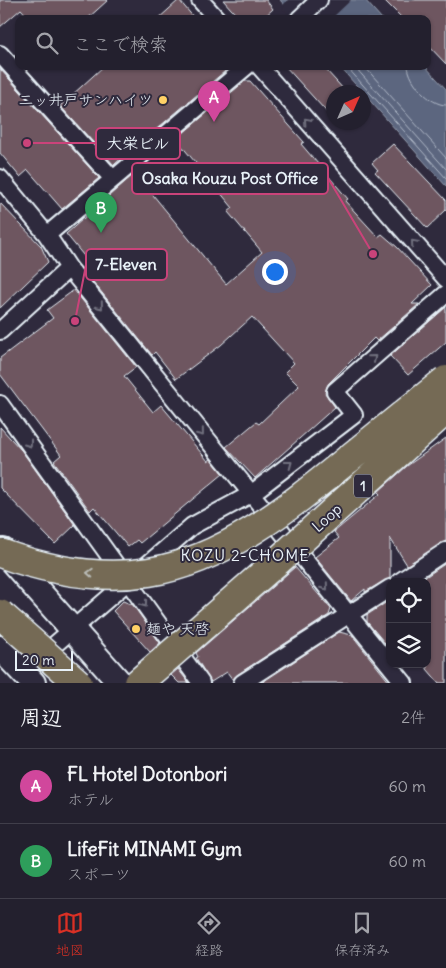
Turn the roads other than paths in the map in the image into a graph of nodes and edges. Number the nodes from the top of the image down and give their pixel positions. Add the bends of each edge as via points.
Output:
1 (200, 0) edge
2 (319, 0) edge
3 (213, 15) edge
4 (303, 15) edge
5 (0, 54) edge
6 (242, 70) edge
7 (263, 70) edge
8 (0, 178) edge
9 (113, 179) junction
10 (47, 235) junction
11 (69, 268) junction
12 (446, 279) edge
13 (446, 294) edge
14 (0, 331) edge
15 (446, 380) edge
16 (446, 390) edge
17 (0, 404) edge
18 (446, 410) edge
19 (354, 415) junction
20 (379, 444) junction
21 (251, 494) junction
22 (0, 548) edge
23 (446, 551) edge
24 (0, 553) edge
25 (405, 578) edge
26 (127, 580) junction
27 (386, 591) edge
28 (0, 614) edge
29 (348, 615) junction
30 (70, 630) junction
31 (0, 648) edge
32 (28, 677) edge
33 (78, 683) edge
34 (120, 683) edge
35 (138, 683) edge
36 (201, 683) edge
37 (242, 683) edge
38 (404, 683) edge

1 - 3 street
2 - 4 street
5 - 9 street
6 - 9 street
12 -> 7 street
8 - 10 street
9 - 10 street
10 - 11 street
11 - 14 street
11 -> 21 street
19 -> 13 street via 335,391
15 -> 24 highway, bridge via 267,521 239,538 180,565 149,572 85,574
16 - 20 street
17 -> 26 street
18 - 35 highway, Loop / 1, bridge
19 - 20 street
21 -> 19 street
20 - 21 street via 315,490 273,502
21 - 26 street via 192,526
21 -> 29 street
22 - 30 main road
23 - 25 street
26 - 30 street
26 -> 36 street
27 - 29 street
28 - 33 highway, bridge
29 - 37 street
29 - 38 street
30 - 32 street
30 - 34 main road
31 - 32 main road

